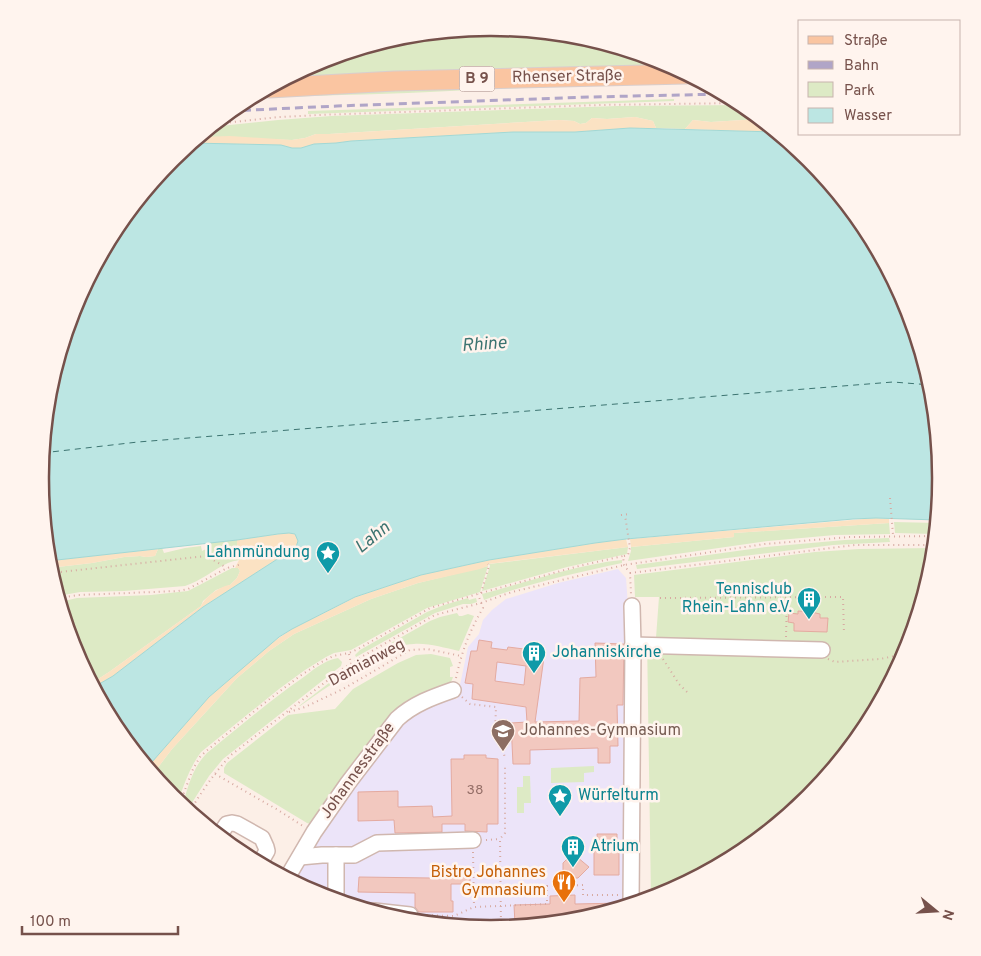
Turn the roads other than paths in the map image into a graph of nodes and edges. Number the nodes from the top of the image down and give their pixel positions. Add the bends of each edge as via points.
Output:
1 (670, 74) edge
2 (285, 87) edge
3 (632, 606) road end
4 (633, 645) junction
5 (820, 650) road end
6 (453, 690) road end
7 (224, 829) edge
8 (473, 840) road end
9 (336, 855) junction
10 (300, 856) junction
11 (263, 857) edge
12 (291, 872) edge
13 (336, 891) edge
14 (631, 896) edge

1 - 2 main road, Rhenser Straße / B 9
3 - 4 street
4 - 5 street
4 - 14 street
6 - 10 street, Johannesstraße via 420,702 397,718 348,783
7 - 11 street via 227,824 237,824 262,838 267,850
8 - 9 street via 377,843 354,855
9 - 10 street
9 - 13 street
10 - 12 street, Johannesstraße

